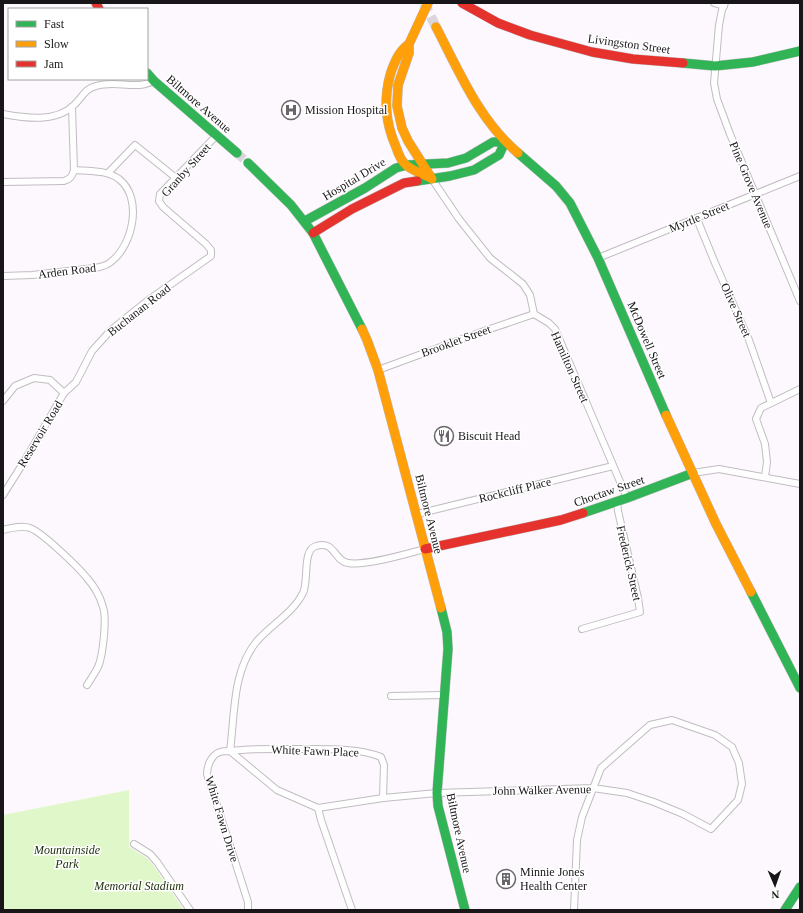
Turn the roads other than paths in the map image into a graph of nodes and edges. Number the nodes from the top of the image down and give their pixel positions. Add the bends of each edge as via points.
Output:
1 (428, 3) edge
2 (462, 3) edge
3 (714, 3) edge
4 (724, 4) edge
5 (436, 27) tunnel mouth
6 (409, 44) junction
7 (800, 51) edge
8 (715, 66) junction
9 (148, 75) edge
10 (154, 81) junction
11 (72, 107) junction
12 (3, 114) edge
13 (217, 134) junction
14 (505, 142) junction
15 (237, 153) tunnel mouth
16 (248, 163) tunnel mouth
17 (423, 164) junction
18 (407, 165) junction
19 (74, 170) junction
20 (108, 173) junction
21 (800, 176) edge
22 (176, 178) junction
23 (432, 179) junction
24 (3, 182) edge
25 (756, 194) junction
26 (697, 219) junction
27 (305, 221) junction
28 (313, 233) junction
29 (211, 256) joint
30 (598, 258) junction
31 (3, 276) edge
32 (800, 301) edge
33 (534, 314) junction
34 (378, 370) junction
35 (800, 389) edge
36 (64, 393) junction
37 (3, 400) edge
38 (771, 403) junction
39 (613, 466) junction
40 (693, 473) junction
41 (765, 477) junction
42 (800, 484) edge
43 (3, 494) edge
44 (628, 498) junction
45 (617, 502) junction
46 (417, 514) junction
47 (3, 530) edge
48 (425, 549) junction
49 (582, 629) dead end
50 (87, 685) dead end
51 (800, 688) edge
52 (445, 695) junction
53 (390, 696) dead end
54 (230, 751) junction
55 (593, 788) junction
56 (437, 793) junction
57 (383, 798) junction
58 (318, 808) junction
59 (134, 844) dead end
60 (800, 887) edge
61 (190, 910) edge
62 (248, 910) edge
63 (352, 910) edge
64 (465, 910) edge
65 (574, 910) edge
66 (785, 910) edge

1 - 6 main road
2 - 8 main road, Livingston Street via 512,29 592,52 633,59
3 - 4 street
4 - 8 street, Pine Grove Avenue
5 - 14 main road, McDowell Street via 478,106
6 - 17 main road via 409,54 398,85 397,106 402,128
6 - 18 main road via 402,49 395,61 386,83 385,94 389,131
7 - 8 main road, Livingston Street via 753,62
8 - 25 street, Pine Grove Avenue via 714,83 717,99
9 - 10 main road, Biltmore Avenue
10 - 11 street via 138,85 113,83 92,87 86,90
10 - 13 main road, Biltmore Avenue
11 - 12 street via 62,114 52,116 26,117
11 - 19 street
13 - 15 main road, Biltmore Avenue
13 - 22 street, Granby Street
14 - 17 main road, Hospital Drive via 493,142 466,158 448,163
14 - 23 main road, Hospital Drive via 499,155 474,170
14 - 30 main road, McDowell Street via 556,186 570,203
16 - 27 main road, Biltmore Avenue
17 - 18 main road, Hospital Drive
17 - 23 main road
18 - 23 main road
18 - 27 main road, Hospital Drive via 396,168
19 - 20 street, Arden Road
19 - 24 street via 73,176 64,181
20 - 22 street via 135,145
20 - 31 street, Arden Road via 126,185 133,204 129,233 119,253 111,262 94,268
21 - 25 street, Myrtle Street
22 - 29 street, Granby Street via 160,194 159,201 206,244 211,250
23 - 28 main road, Hospital Drive via 404,183
23 - 33 street via 490,258 523,284 530,295
25 - 26 street, Myrtle Street
25 - 32 street, Pine Grove Avenue
26 - 30 street, Myrtle Street
26 - 38 street, Olive Street via 749,340
27 - 28 main road, Biltmore Avenue
28 - 34 main road, Biltmore Avenue via 367,340
29 - 36 street, Buchanan Road via 111,330 92,351 76,382
30 - 40 main road, McDowell Street
33 - 34 street, Brooklet Street
33 - 39 street, Hamilton Street via 555,329
34 - 46 main road, Biltmore Avenue
35 - 38 street
36 - 37 street via 50,380 34,378 15,386
36 - 43 street, Reservoir Road
38 - 41 street via 761,408 756,419 767,462
39 - 44 street, Hamilton Street
39 - 46 street, Rockcliff Place
40 - 41 street, Choctaw Street via 720,469
40 - 44 main road, Choctaw Street
40 - 51 main road, McDowell Street via 716,524
41 - 42 street, Choctaw Street
44 - 45 main road, Choctaw Street
45 - 48 main road, Choctaw Street via 561,520
45 - 49 street, Frederick Street via 640,612
46 - 48 main road, Biltmore Avenue
47 - 50 street via 29,527 42,535 87,578 99,594 104,608 102,653 99,666
48 - 52 main road, Biltmore Avenue via 447,632
48 - 54 street via 371,561 346,563 340,560 332,548 318,545 312,548 308,553 306,583 300,597 257,641 241,670
52 - 53 street
52 - 56 main road, Biltmore Avenue
54 - 57 street, White Fawn Place via 328,750 372,753 381,757 384,765
54 - 58 street via 277,790
54 - 62 street, White Fawn Drive via 215,755 207,766 207,774 248,902
55 - 55 street, John Walker Avenue via 601,768 650,725 672,720 715,735 732,747 739,763 742,784 738,800 711,829 654,802
55 - 56 street, John Walker Avenue
55 - 65 street via 577,840
56 - 57 street
56 - 64 main road, Biltmore Avenue via 443,827
57 - 58 street
58 - 63 street
59 - 61 street via 157,862
60 - 66 main road

